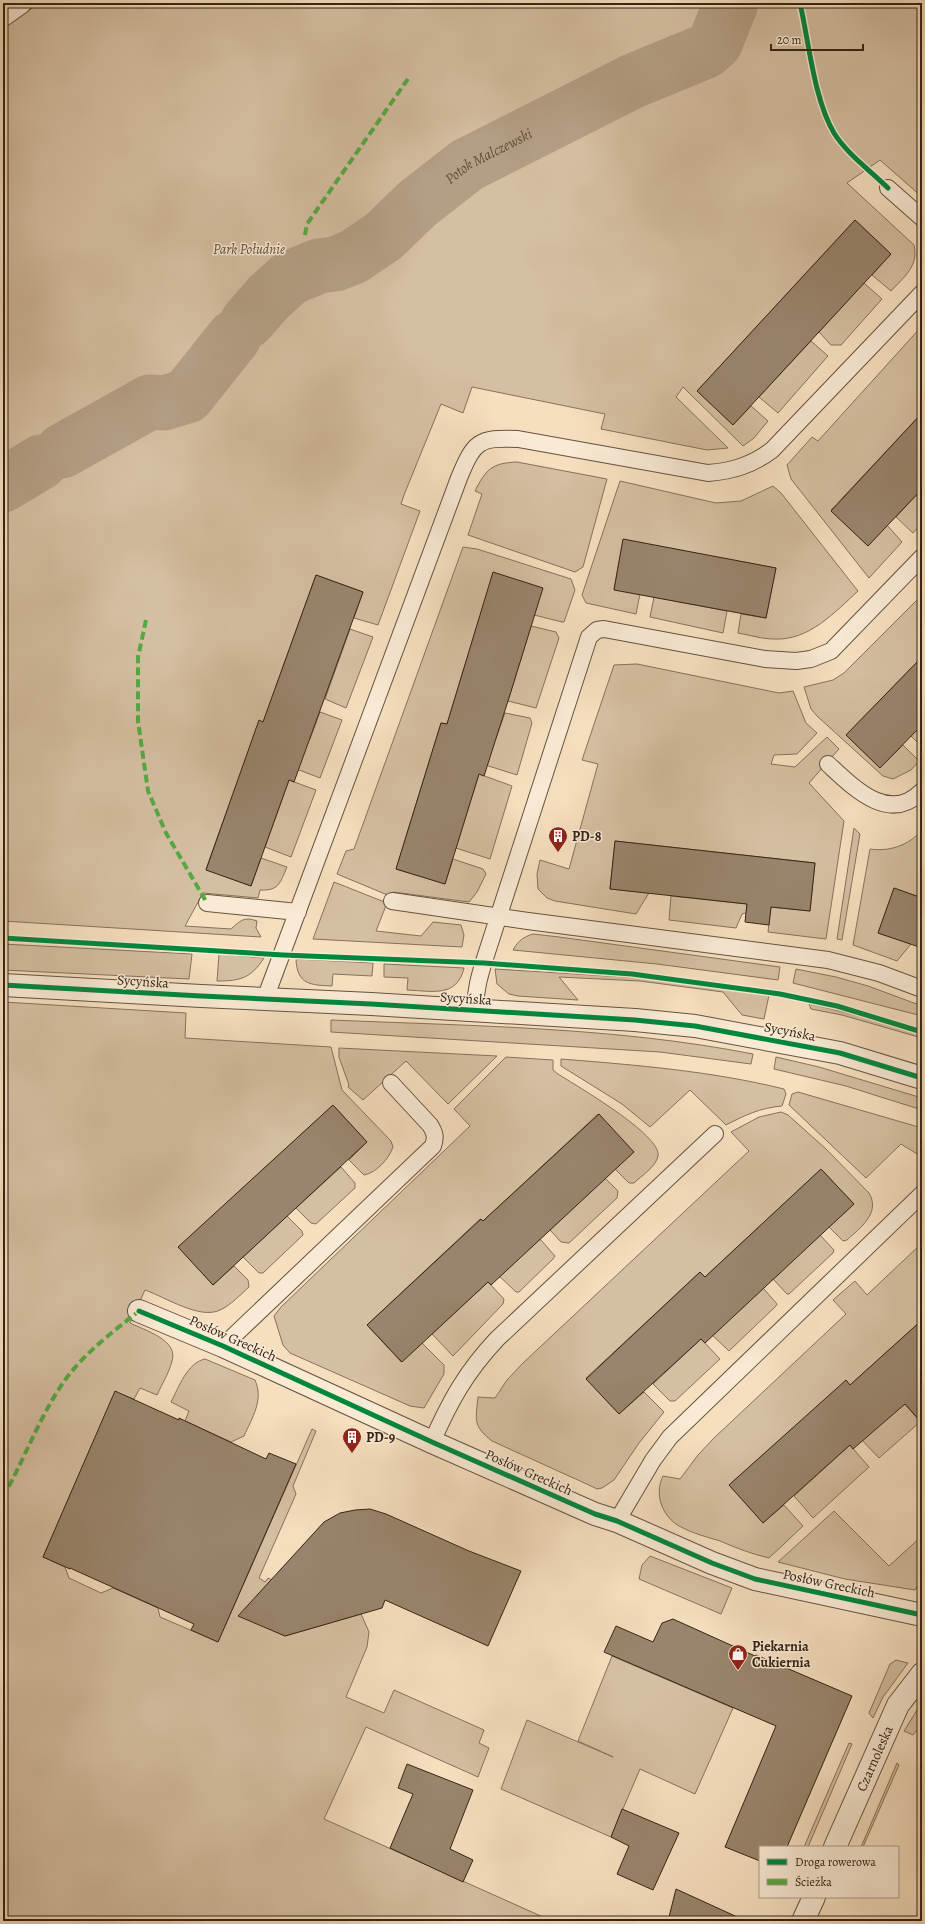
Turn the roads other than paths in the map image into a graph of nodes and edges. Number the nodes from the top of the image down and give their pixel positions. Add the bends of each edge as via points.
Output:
1 (20, 3) edge
2 (3, 15) edge
3 (888, 188) dead end
4 (922, 218) edge
5 (922, 293) edge
6 (922, 557) edge
7 (828, 764) dead end
8 (922, 791) edge
9 (392, 901) dead end
10 (207, 904) dead end
11 (298, 912) junction
12 (498, 917) junction
13 (3, 985) edge
14 (922, 989) edge
15 (265, 999) junction
16 (476, 1011) junction
17 (922, 1078) edge
18 (390, 1083) dead end
19 (715, 1134) dead end
20 (922, 1194) edge
21 (139, 1311) dead end
22 (223, 1346) junction
23 (432, 1442) junction
24 (617, 1521) junction
25 (922, 1615) edge
26 (922, 1674) edge
27 (835, 1846) edge
28 (814, 1898) edge
29 (803, 1921) edge

1 - 2 street
3 - 4 lane
5 - 11 lane via 772,450 757,461 736,469 708,474 518,439 494,438 476,446 468,456 459,478
6 - 12 lane via 831,650 811,659 765,659 604,629 597,630 589,637
7 - 8 lane via 858,791 874,801 892,804 908,802
9 - 12 lane
10 - 11 lane
11 - 15 lane
12 - 14 lane via 828,960 879,973
12 - 16 lane via 476,990
13 - 15 street, Sycyńska
15 - 16 street, Sycyńska
16 - 17 street, Sycyńska via 695,1026 840,1053
18 - 22 lane via 430,1125 436,1139 433,1146
19 - 23 lane via 476,1361 454,1397
20 - 24 lane via 670,1437 653,1460
21 - 22 street, Posłów Greckich
22 - 23 street, Posłów Greckich
23 - 24 street, Posłów Greckich via 595,1514
24 - 25 street, Posłów Greckich via 755,1579
26 - 27 street, Czarnoleska via 898,1704
28 - 29 street

